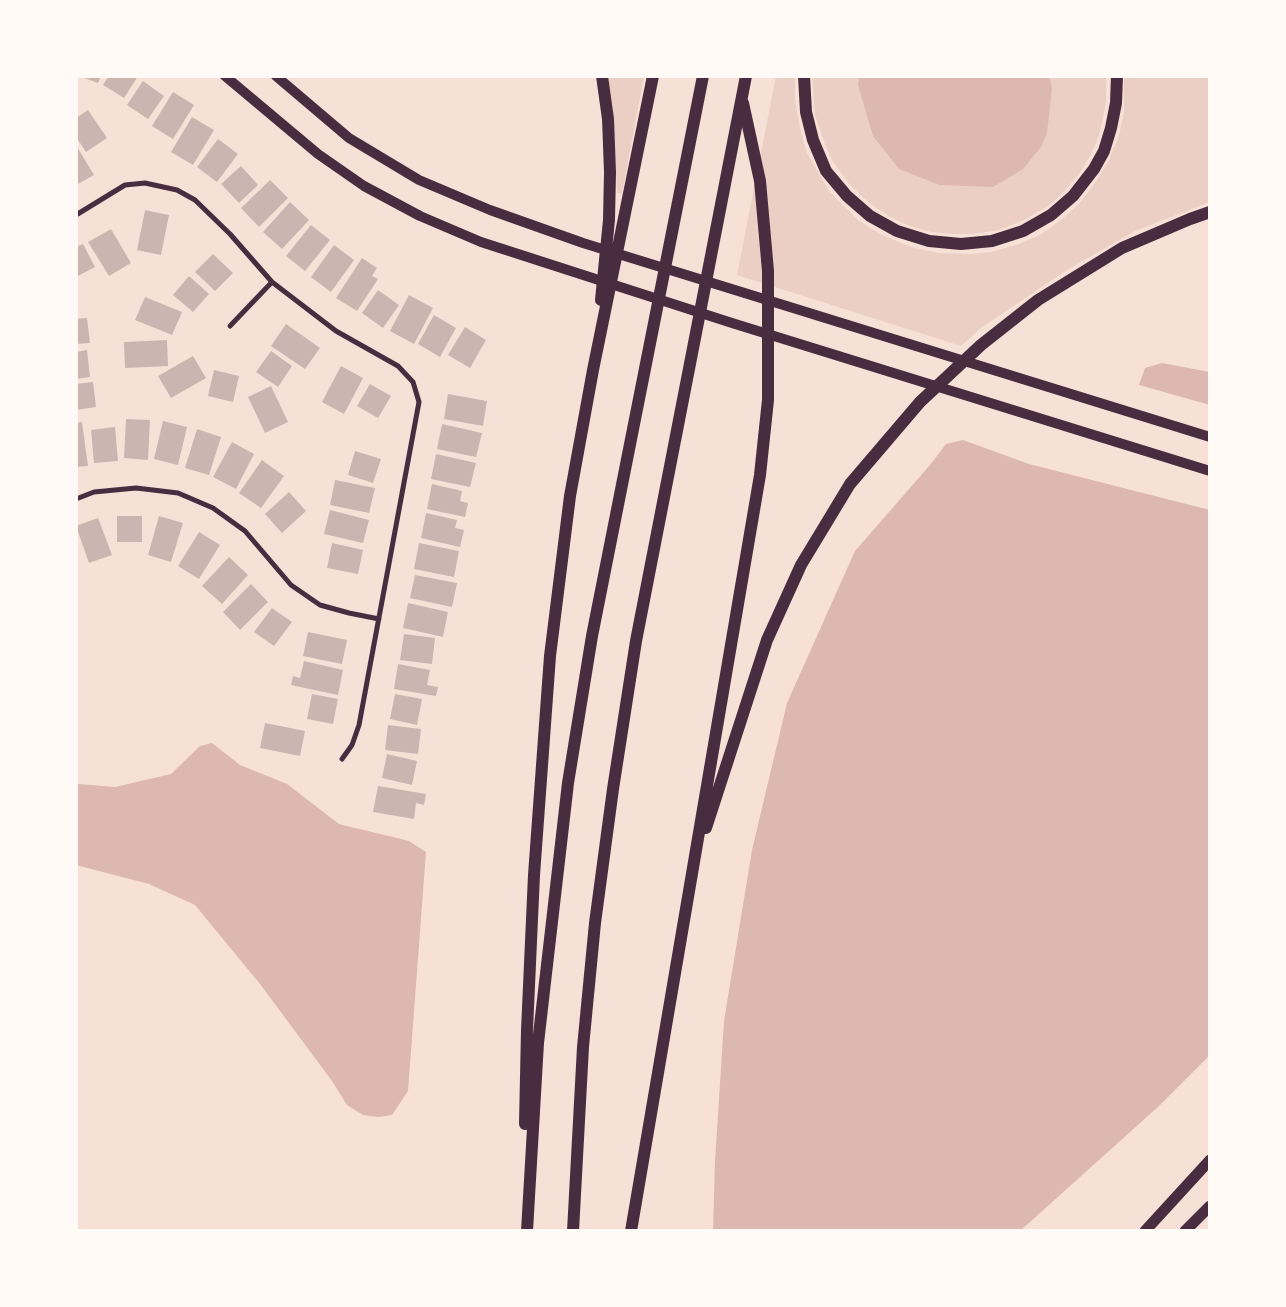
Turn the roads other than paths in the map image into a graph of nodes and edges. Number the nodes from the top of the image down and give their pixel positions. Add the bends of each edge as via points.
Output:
1 (225, 76) edge
2 (276, 76) edge
3 (602, 76) edge
4 (653, 76) edge
5 (703, 76) edge
6 (737, 76) edge
7 (746, 76) edge
8 (804, 76) edge
9 (1117, 76) edge
10 (1210, 212) edge
11 (76, 215) edge
12 (272, 282) junction
13 (230, 326) dead end
14 (593, 370) junction
15 (1210, 437) edge
16 (1210, 471) edge
17 (76, 499) edge
18 (378, 619) junction
19 (342, 759) dead end
20 (682, 931) junction
21 (1210, 1160) edge
22 (1210, 1206) edge
23 (525, 1231) edge
24 (573, 1231) edge
25 (631, 1231) edge
26 (1145, 1231) edge
27 (1185, 1231) edge

1 - 16 main road via 318,154 364,186 420,216 482,242
2 - 15 main road via 349,138 419,180 490,210 583,244
3 - 14 highway via 608,128 609,220
4 - 14 highway
5 - 23 highway via 592,636 568,783 538,1043
6 - 20 highway via 760,190 768,271 768,400 760,474
7 - 24 highway via 636,642 613,789 585,1028
8 - 9 highway via 806,112 813,140 826,171 847,196 870,216 897,231 929,241 961,244 992,241 1023,231 1051,215 1073,196 1104,151 1116,103
10 - 20 highway via 1122,248 1038,300 981,345 920,402 850,484 801,565 771,631 703,837
11 - 12 street via 125,185 145,183 177,190 196,200
12 - 13 street
12 - 18 street via 336,331 398,366 413,382 418,402
14 - 23 highway via 570,496 550,656 528,1001
17 - 18 street via 94,492 136,488 178,493 213,508 245,531 291,585 320,604
18 - 19 street via 359,725 352,745
20 - 25 highway
21 - 26 main road
22 - 27 main road

